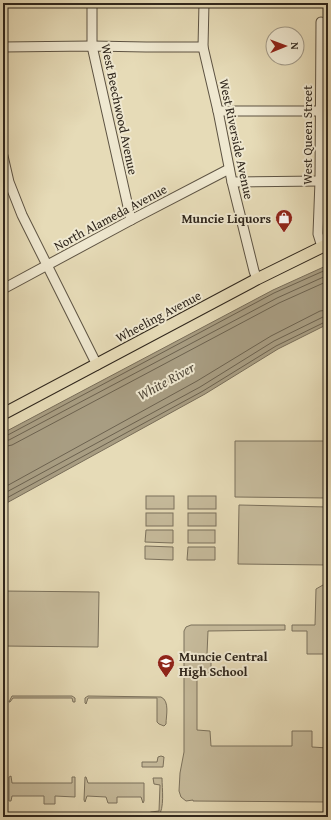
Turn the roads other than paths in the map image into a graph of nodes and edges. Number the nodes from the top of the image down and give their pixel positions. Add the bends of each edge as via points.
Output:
1 (92, 3) edge
2 (204, 3) edge
3 (321, 22) dead end
4 (92, 46) junction
5 (3, 47) edge
6 (204, 47) junction
7 (218, 111) junction
8 (324, 111) edge
9 (3, 156) edge
10 (229, 169) junction
11 (320, 181) junction
12 (232, 182) junction
13 (131, 220) junction
14 (325, 245) edge
15 (47, 265) junction
16 (257, 279) junction
17 (3, 289) edge
18 (97, 365) junction
19 (3, 414) edge

1 - 4 street, West Beechwood Avenue
2 - 6 street, West Riverside Avenue
3 - 8 street, West Queen Street
4 - 5 street
4 - 6 street
4 - 13 street, West Beechwood Avenue
6 - 7 street, West Riverside Avenue
7 - 8 street
7 - 10 street, West Riverside Avenue
8 - 11 street, West Queen Street
9 - 15 street via 9,182 22,215
10 - 12 street, West Riverside Avenue
10 - 13 street, North Alameda Avenue
11 - 12 street
11 - 14 street, West Queen Street via 318,234
12 - 16 street, West Riverside Avenue
13 - 15 street, North Alameda Avenue
14 - 16 main road, Wheeling Avenue
15 - 17 street, North Alameda Avenue
15 - 18 street
16 - 18 main road, Wheeling Avenue
18 - 19 main road, Wheeling Avenue

